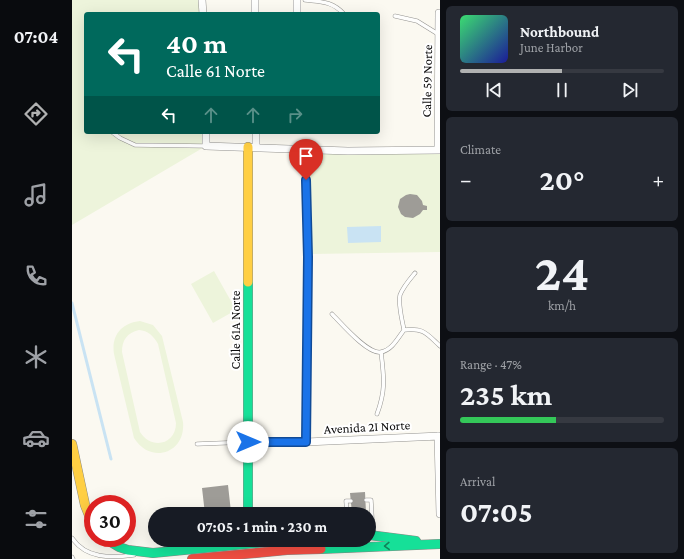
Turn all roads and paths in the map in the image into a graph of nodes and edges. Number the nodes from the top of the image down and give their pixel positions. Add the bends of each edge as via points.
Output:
1 (202, 0) edge
2 (255, 0) edge
3 (297, 0) edge
4 (304, 0) edge
5 (203, 12) edge
6 (255, 12) edge
7 (297, 12) edge
8 (342, 12) edge
9 (439, 13) dead end
10 (395, 16) dead end
11 (440, 34) edge
12 (115, 134) edge
13 (206, 134) edge
14 (255, 134) edge
15 (206, 146) junction
16 (252, 147) junction
17 (305, 149) junction
18 (439, 150) edge
19 (415, 273) dead end
20 (332, 314) dead end
21 (404, 330) junction
22 (440, 346) edge
23 (381, 352) junction
24 (377, 414) dead end
25 (439, 436) edge
26 (248, 442) junction
27 (306, 442) junction
28 (72, 444) edge
29 (197, 444) dead end
30 (84, 500) edge
31 (366, 500) dead end
32 (351, 501) dead end
33 (248, 507) edge
34 (346, 507) edge
35 (371, 507) edge
36 (440, 514) edge
37 (376, 536) edge
38 (72, 538) edge
39 (440, 544) edge
40 (120, 547) edge
41 (205, 547) edge
42 (153, 553) junction
43 (192, 559) edge

1 - 5 street
2 - 6 street
3 - 7 street
4 - 8 lane via 329,3
9 - 11 street, Calle 59 Norte
10 - 11 lane via 417,21
11 - 18 street, Calle 59 Norte
12 - 15 lane via 135,144
13 - 15 street
14 - 16 street, Calle 61A Norte
15 - 16 street
16 - 17 street
16 - 26 street, Calle 61A Norte
17 - 18 street
17 - 27 street via 308,257
19 - 21 lane via 400,294
20 - 23 lane via 365,346
21 - 22 lane via 421,330
21 - 23 lane via 395,343
23 - 24 lane via 384,394
25 - 27 street, Avenida 2I Norte
25 - 36 street
26 - 27 street, Avenida 2I Norte
26 - 29 lane
26 - 33 street, Calle 61A Norte
28 - 30 street
31 - 35 lane via 371,500
32 - 34 lane via 346,501
37 - 39 street
38 - 42 lane via 85,552 102,557
39 -> 43 street via 287,550
40 - 42 street
41 - 42 street

